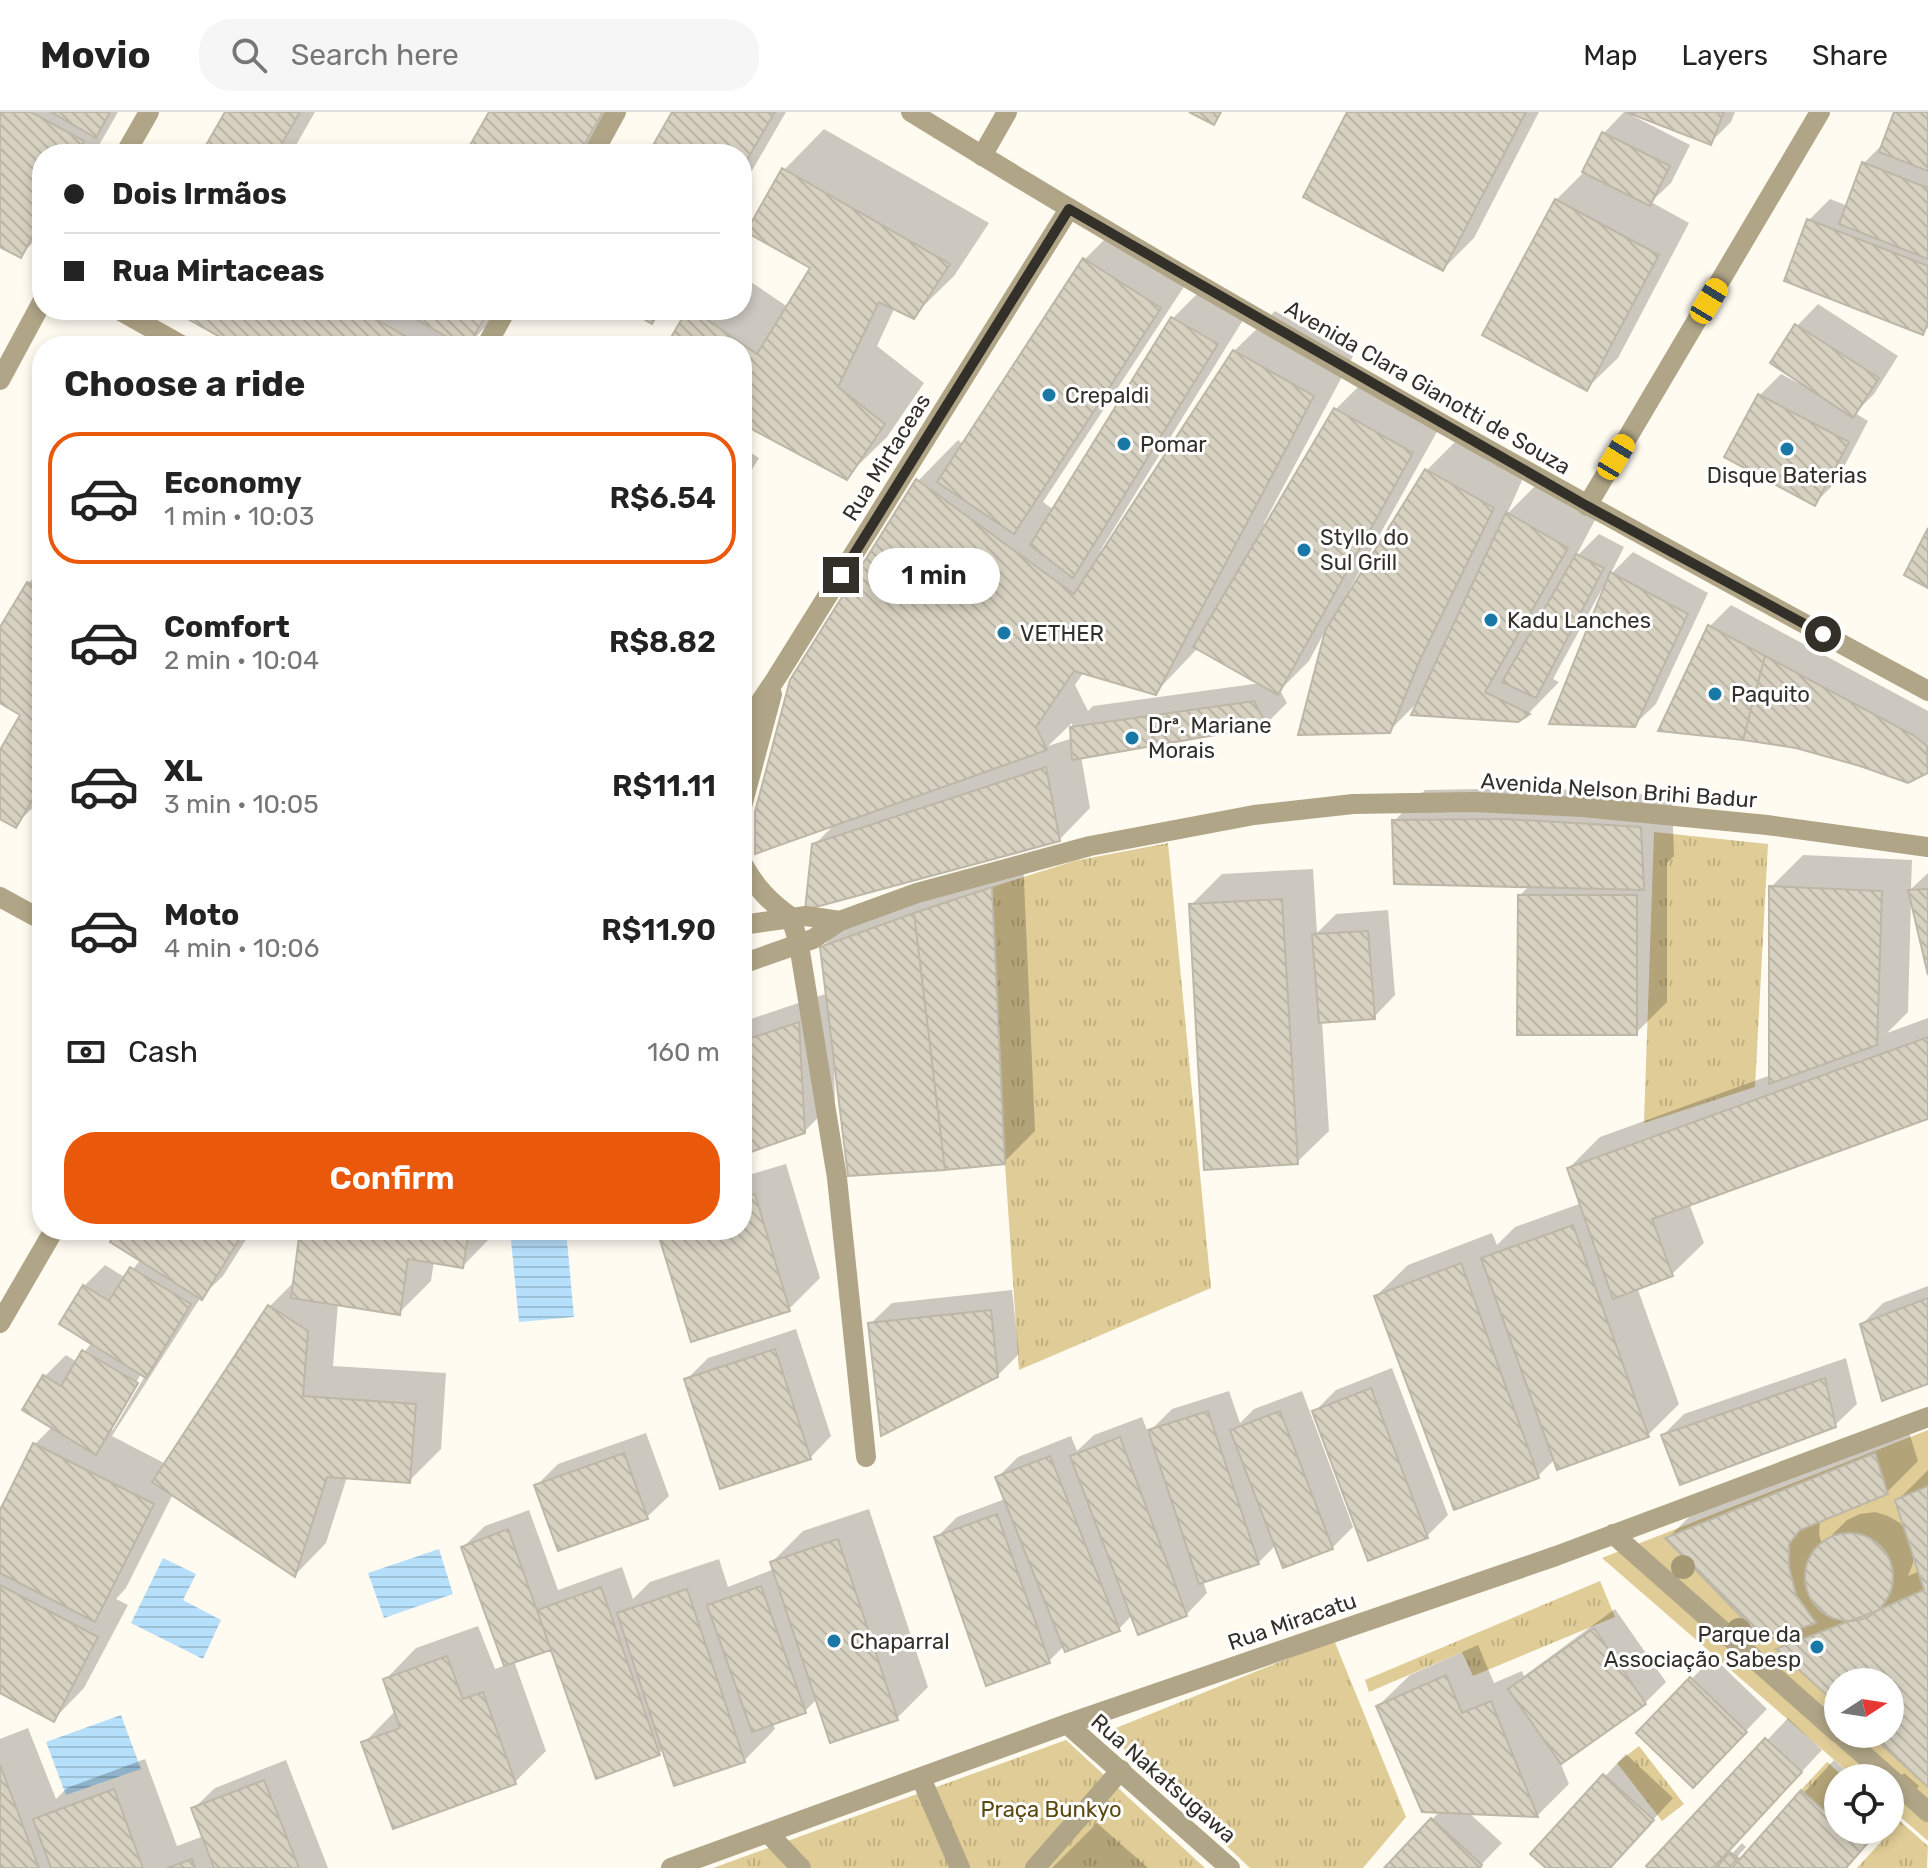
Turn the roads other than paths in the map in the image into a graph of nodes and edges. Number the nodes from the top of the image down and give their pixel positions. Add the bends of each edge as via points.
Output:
1 (149, 112) edge
2 (616, 112) edge
3 (911, 112) edge
4 (1007, 112) edge
5 (1820, 112) edge
6 (131, 144) edge
7 (598, 144) edge
8 (982, 156) junction
9 (1069, 209) junction
10 (32, 320) edge
11 (137, 320) edge
12 (165, 336) edge
13 (0, 380) edge
14 (1587, 506) junction
15 (775, 680) junction
16 (1928, 691) edge
17 (752, 714) edge
18 (752, 768) edge
19 (1928, 847) edge
20 (752, 881) edge
21 (0, 897) edge
22 (32, 915) edge
23 (791, 917) junction
24 (840, 921) junction
25 (752, 923) edge
26 (799, 945) junction
27 (752, 961) edge
28 (48, 1240) edge
29 (0, 1323) edge
30 (1928, 1417) edge
31 (866, 1457) dead end
32 (1613, 1534) junction
33 (1824, 1720) edge
34 (1067, 1724) junction
35 (1856, 1748) edge
36 (1874, 1764) edge
37 (1121, 1770) junction
38 (921, 1778) junction
39 (1904, 1791) edge
40 (1928, 1812) edge
41 (768, 1833) junction
42 (671, 1868) edge
43 (801, 1868) edge
44 (960, 1868) edge
45 (1035, 1868) edge
46 (1230, 1868) edge

1 - 6 street
2 - 7 street
3 - 8 street, Avenida Clara Gianotti de Souza
4 - 8 street
5 - 14 street
8 - 9 street, Avenida Clara Gianotti de Souza
9 - 14 street, Avenida Clara Gianotti de Souza
9 - 15 street, Rua Mirtaceas
10 - 13 street
11 - 12 street
14 - 16 street, Avenida Clara Gianotti de Souza
15 - 17 street, Rua Mirtaceas
15 - 18 street
19 - 24 street, Avenida Nelson Brihi Badur via 1583,807 1353,804 1254,815 1090,846 917,893
20 - 23 street
21 - 22 street
23 - 24 street, Avenida Nelson Brihi Badur
23 - 25 street, Avenida Nelson Brihi Badur
23 - 26 street
24 - 26 street, Avenida Nelson Brihi Badur
26 - 27 street, Avenida Nelson Brihi Badur
26 - 31 street via 837,1178
28 - 29 street
30 - 32 street, Rua Miracatu
32 - 33 street
32 - 34 street, Rua Miracatu
34 - 37 street, Rua Nakatsugawa
34 - 38 street, Rua Miracatu
35 - 36 street
37 - 45 street
37 - 46 street, Rua Nakatsugawa
38 - 41 street, Rua Miracatu
38 - 44 street
39 - 40 street
41 - 42 street, Rua Miracatu
41 - 43 street

